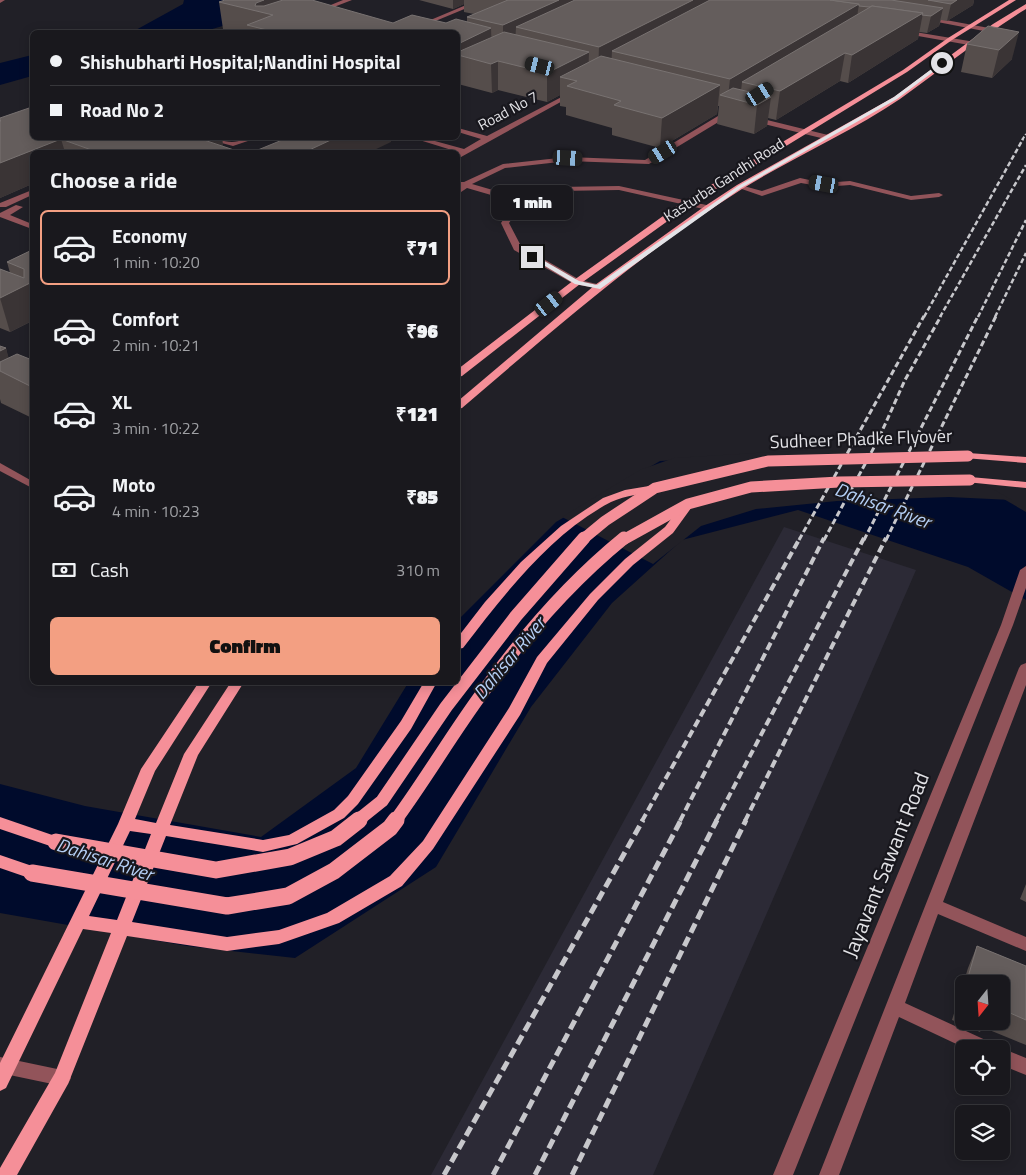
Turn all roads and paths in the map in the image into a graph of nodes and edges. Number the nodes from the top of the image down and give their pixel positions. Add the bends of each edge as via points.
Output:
1 (349, 0) edge
2 (483, 0) edge
3 (1013, 0) edge
4 (1026, 6) edge
5 (324, 9) junction
6 (315, 12) edge
7 (334, 12) edge
8 (920, 18) edge
9 (973, 26) junction
10 (410, 30) edge
11 (989, 30) junction
12 (895, 31) edge
13 (950, 39) junction
14 (970, 43) junction
15 (580, 90) edge
16 (891, 90) junction
17 (738, 108) edge
18 (720, 111) edge
19 (730, 113) junction
20 (460, 131) edge
21 (804, 132) junction
22 (825, 137) junction
23 (485, 138) junction
24 (216, 140) edge
25 (246, 140) edge
26 (424, 140) edge
27 (454, 150) edge
28 (460, 152) edge
29 (461, 183) edge
30 (740, 187) junction
31 (30, 193) edge
32 (939, 195) dead end
33 (520, 202) junction
34 (687, 203) junction
35 (4, 207) edge
36 (21, 208) dead end
37 (708, 208) junction
38 (22, 226) edge
39 (577, 282) junction
40 (598, 287) junction
41 (460, 372) edge
42 (460, 402) edge
43 (1026, 460) edge
44 (0, 466) edge
45 (30, 484) edge
46 (1026, 485) edge
47 (655, 488) junction
48 (688, 504) junction
49 (1026, 570) edge
50 (460, 643) edge
51 (1026, 668) edge
52 (204, 685) edge
53 (236, 685) edge
54 (429, 685) edge
55 (0, 823) edge
56 (126, 824) junction
57 (161, 830) junction
58 (0, 861) edge
59 (934, 905) junction
60 (77, 921) junction
61 (122, 929) junction
62 (1026, 944) edge
63 (894, 1006) junction
64 (967, 1040) edge
65 (1010, 1060) edge
66 (5, 1066) edge
67 (1026, 1067) edge
68 (62, 1078) junction
69 (0, 1082) edge
70 (7, 1175) edge
71 (783, 1175) edge
72 (829, 1175) edge

1 - 5 street
2 - 10 street
3 - 9 main road, Kasturba Gandhi Road
4 - 11 main road, Kasturba Gandhi Road
5 - 6 street
5 - 7 street
8 - 9 street
9 - 11 street
9 - 13 main road, Kasturba Gandhi Road
11 - 14 main road, Kasturba Gandhi Road
12 - 13 street
13 - 14 street
13 - 16 main road, Kasturba Gandhi Road
14 - 16 main road, Kasturba Gandhi Road
15 - 23 street, Road No 7
16 - 21 main road, Kasturba Gandhi Road
16 - 22 main road, Kasturba Gandhi Road
17 - 19 street
18 - 19 street
19 - 21 street
19 - 29 street via 646,162 568,158 503,166
20 - 23 street
21 - 22 street
21 - 34 main road, Kasturba Gandhi Road
22 - 30 main road, Kasturba Gandhi Road
23 - 28 street, Road No 7
24 - 25 street via 233,144
26 - 27 street
29 - 33 street
30 - 32 street via 762,194 800,180 824,184 850,183 911,198
30 - 37 main road, Kasturba Gandhi Road
31 - 35 street
33 - 34 street via 556,189 619,188
33 - 39 street via 505,223 518,248
34 - 37 street
34 - 39 main road, Kasturba Gandhi Road
35 - 36 street
35 - 38 street via 4,215
37 - 40 main road, Kasturba Gandhi Road
39 - 40 street
39 - 41 main road, Kasturba Gandhi Road
40 - 42 main road, Kasturba Gandhi Road
43 - 47 main road, Sudheer Phadke Flyover, bridge via 968,456 768,461
44 - 45 street
46 - 48 main road, bridge via 970,480 839,482 751,487
47 - 50 main road via 609,499 568,525 499,594
47 - 55 main road, Sudheer Phadke Flyover, bridge via 577,544 458,692 382,801 336,838 290,857 216,870 56,842
48 - 58 main road, bridge via 630,534 561,595 482,693 425,782 390,828 334,871 288,896 227,906 32,873
48 - 61 main road via 669,530 629,562 594,597 542,660 515,711 428,844 396,882 333,918 280,938 227,944
49 - 71 street, Jayavant Sawant Road via 1007,625
51 - 59 street
52 - 56 main road via 148,769
53 - 57 main road via 191,754
54 - 57 main road via 406,725 353,800 318,828 292,840 264,846
56 - 57 main road
56 - 60 main road, bridge
57 - 61 main road, bridge
59 - 62 street
59 - 63 street
60 - 61 main road
60 - 66 main road
61 - 68 main road
63 - 64 street
63 - 72 street
65 - 67 street
66 - 68 street
66 - 69 main road
68 - 70 main road

